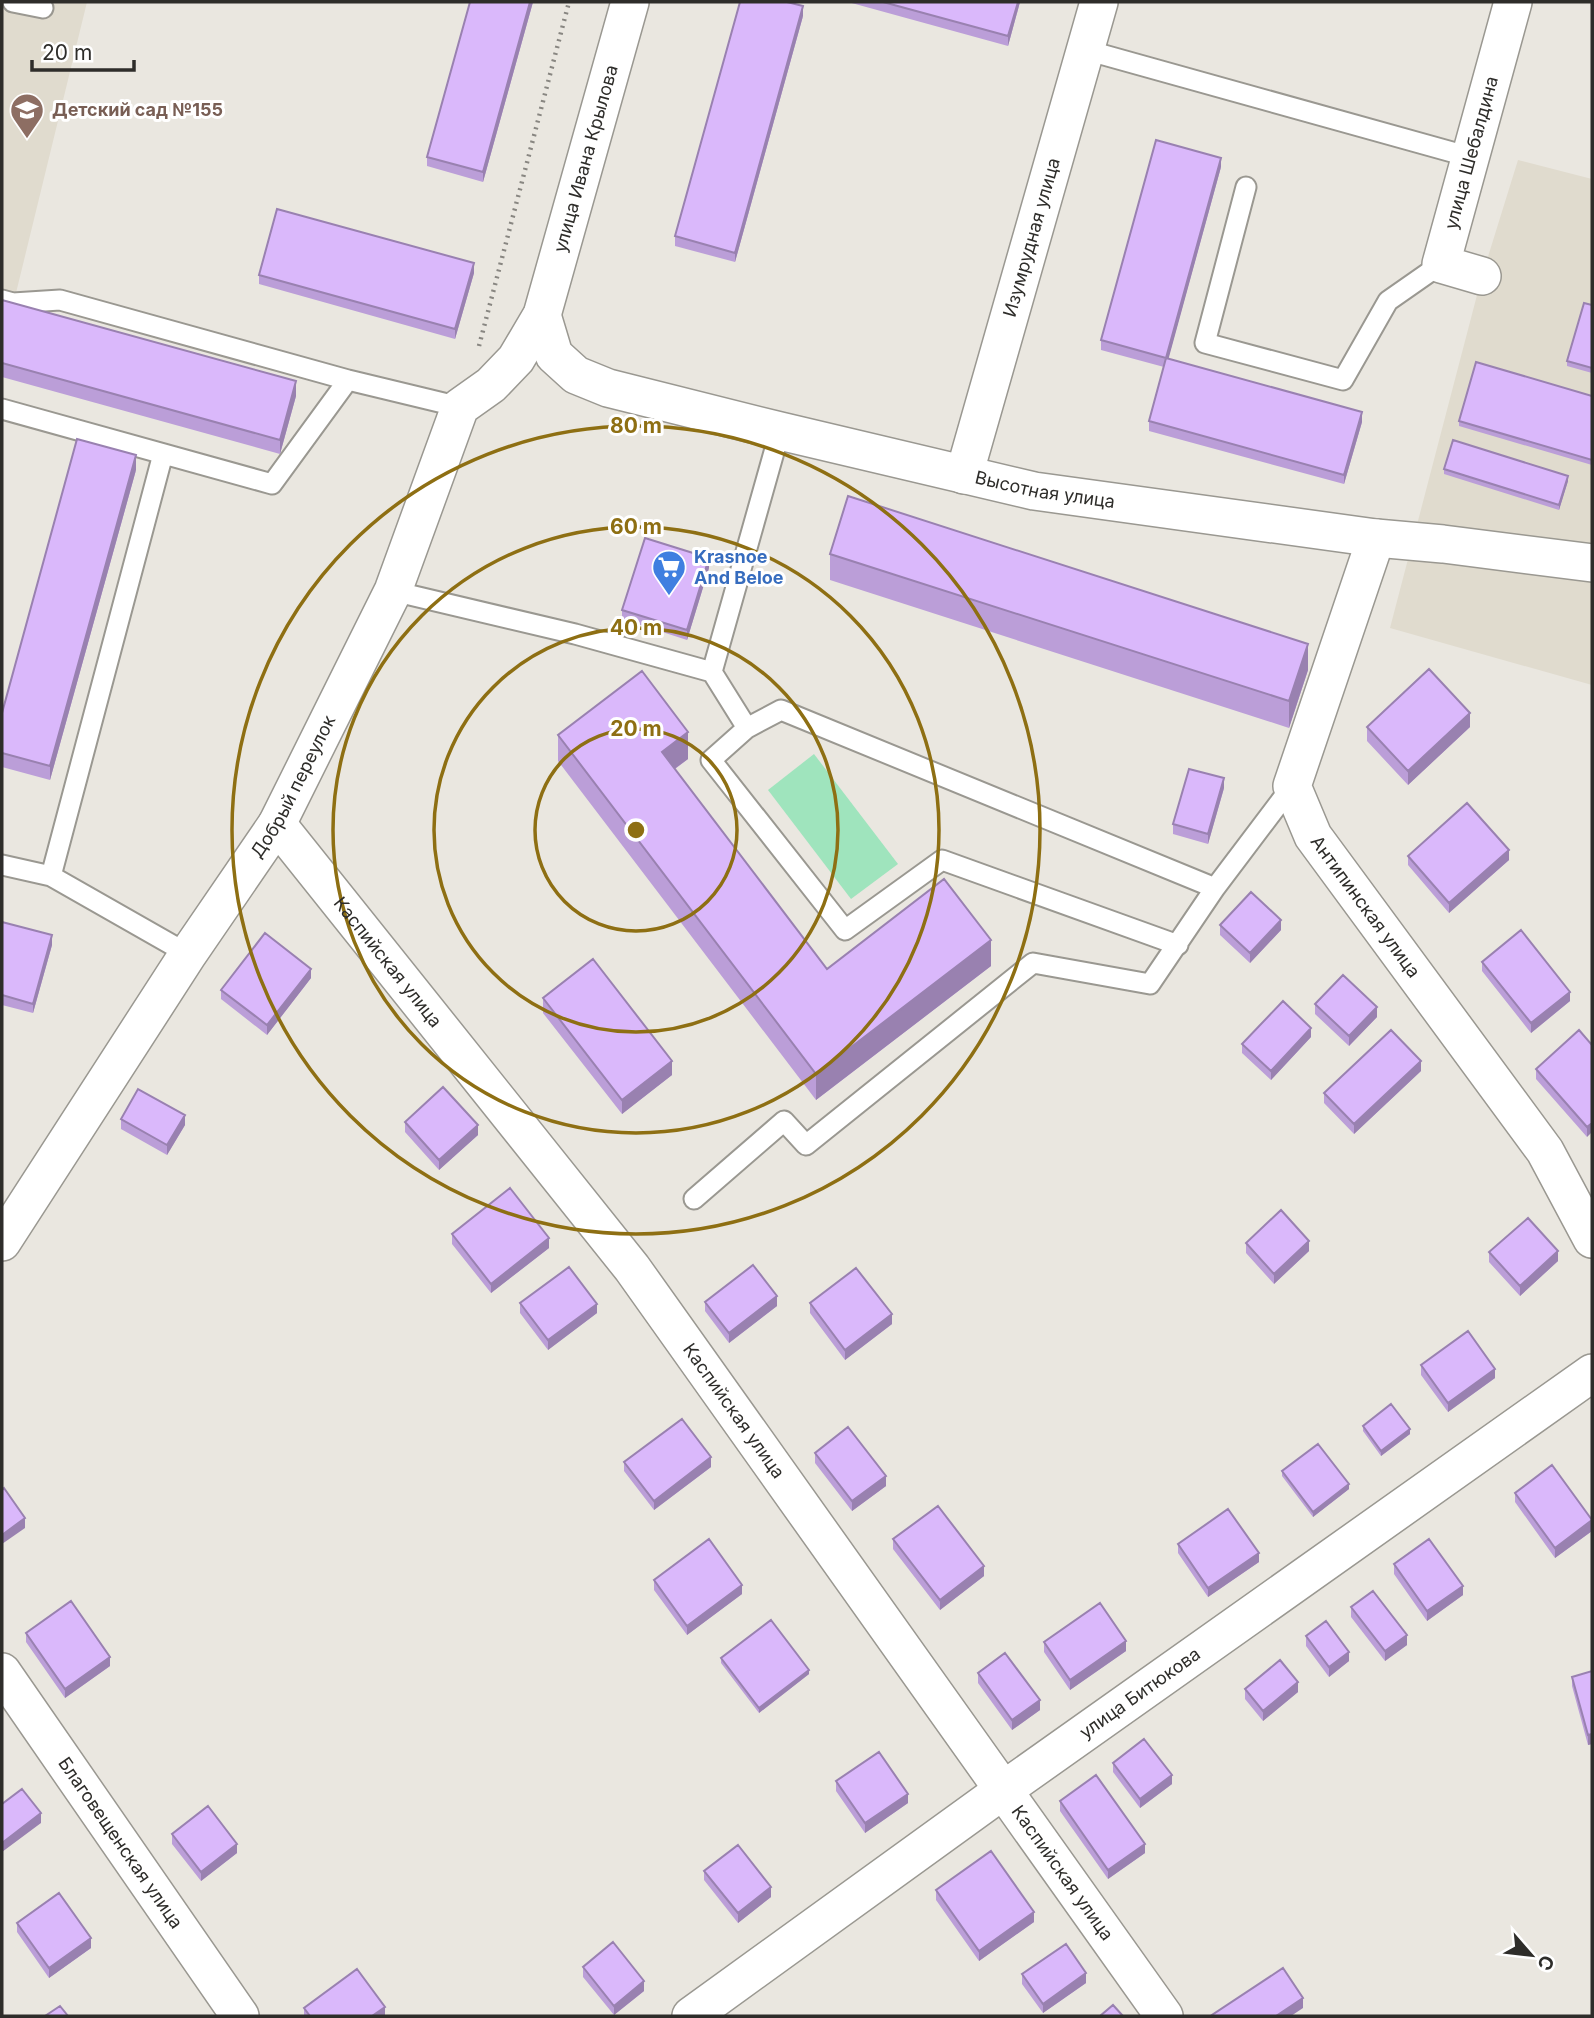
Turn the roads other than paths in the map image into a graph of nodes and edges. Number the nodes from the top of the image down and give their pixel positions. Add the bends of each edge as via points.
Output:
1 (13, 2) edge
2 (629, 2) edge
3 (1099, 2) edge
4 (1513, 2) edge
5 (43, 8) dead end
6 (1086, 50) junction
7 (1470, 157) junction
8 (1246, 187) dead end
9 (1441, 264) junction
10 (1482, 276) dead end
11 (2, 300) edge
12 (542, 315) junction
13 (348, 380) junction
14 (460, 407) junction
15 (2, 409) edge
16 (780, 432) junction
17 (163, 454) junction
18 (964, 475) junction
19 (1376, 538) junction
20 (1592, 562) edge
21 (393, 591) junction
22 (712, 672) junction
23 (747, 728) junction
24 (1292, 786) junction
25 (277, 824) junction
26 (2, 865) edge
27 (51, 876) junction
28 (1216, 888) junction
29 (1178, 944) junction
30 (188, 954) junction
31 (694, 1199) dead end
32 (1592, 1239) edge
33 (2, 1242) edge
34 (1592, 1373) edge
35 (2, 1672) edge
36 (1002, 1791) junction
37 (240, 2016) edge
38 (691, 2016) edge
39 (1164, 2016) edge

1 - 5 lane
2 - 12 street, улица Ивана Крылова
3 - 6 street, Изумрудная улица
4 - 7 street, улица Шебалдина
6 - 7 lane
6 - 18 street, Изумрудная улица
7 - 9 street, улица Шебалдина
8 - 9 lane via 1205,343 1343,380 1388,301
9 - 10 street
11 - 13 lane via 60,300
12 - 14 street via 516,359
12 - 16 street, Высотная улица via 554,355 576,375 608,388
13 - 14 lane
13 - 17 lane via 272,484
14 - 21 street, Добрый переулок
15 - 17 lane
16 - 18 street, Высотная улица
16 - 22 lane
17 - 27 lane
18 - 19 street, Высотная улица via 1034,491
19 - 20 street, Высотная улица
19 - 24 street
21 - 22 lane
21 - 25 street, Добрый переулок
22 - 23 lane
23 - 28 lane via 781,710
23 - 29 lane via 711,760 845,930 942,860
24 - 28 lane
24 - 32 street, Антипинская улица via 1313,836 1545,1151
25 - 30 street, Добрый переулок
25 - 36 street, Каспийская улица via 632,1268
26 - 27 lane
27 - 30 lane
28 - 29 lane
29 - 31 lane via 1150,984 1033,963 806,1145 784,1121
30 - 33 street, Добрый переулок
34 - 36 street, улица Битюкова
35 - 37 street, Благовещенская улица
36 - 38 street, улица Битюкова
36 - 39 street, Каспийская улица

